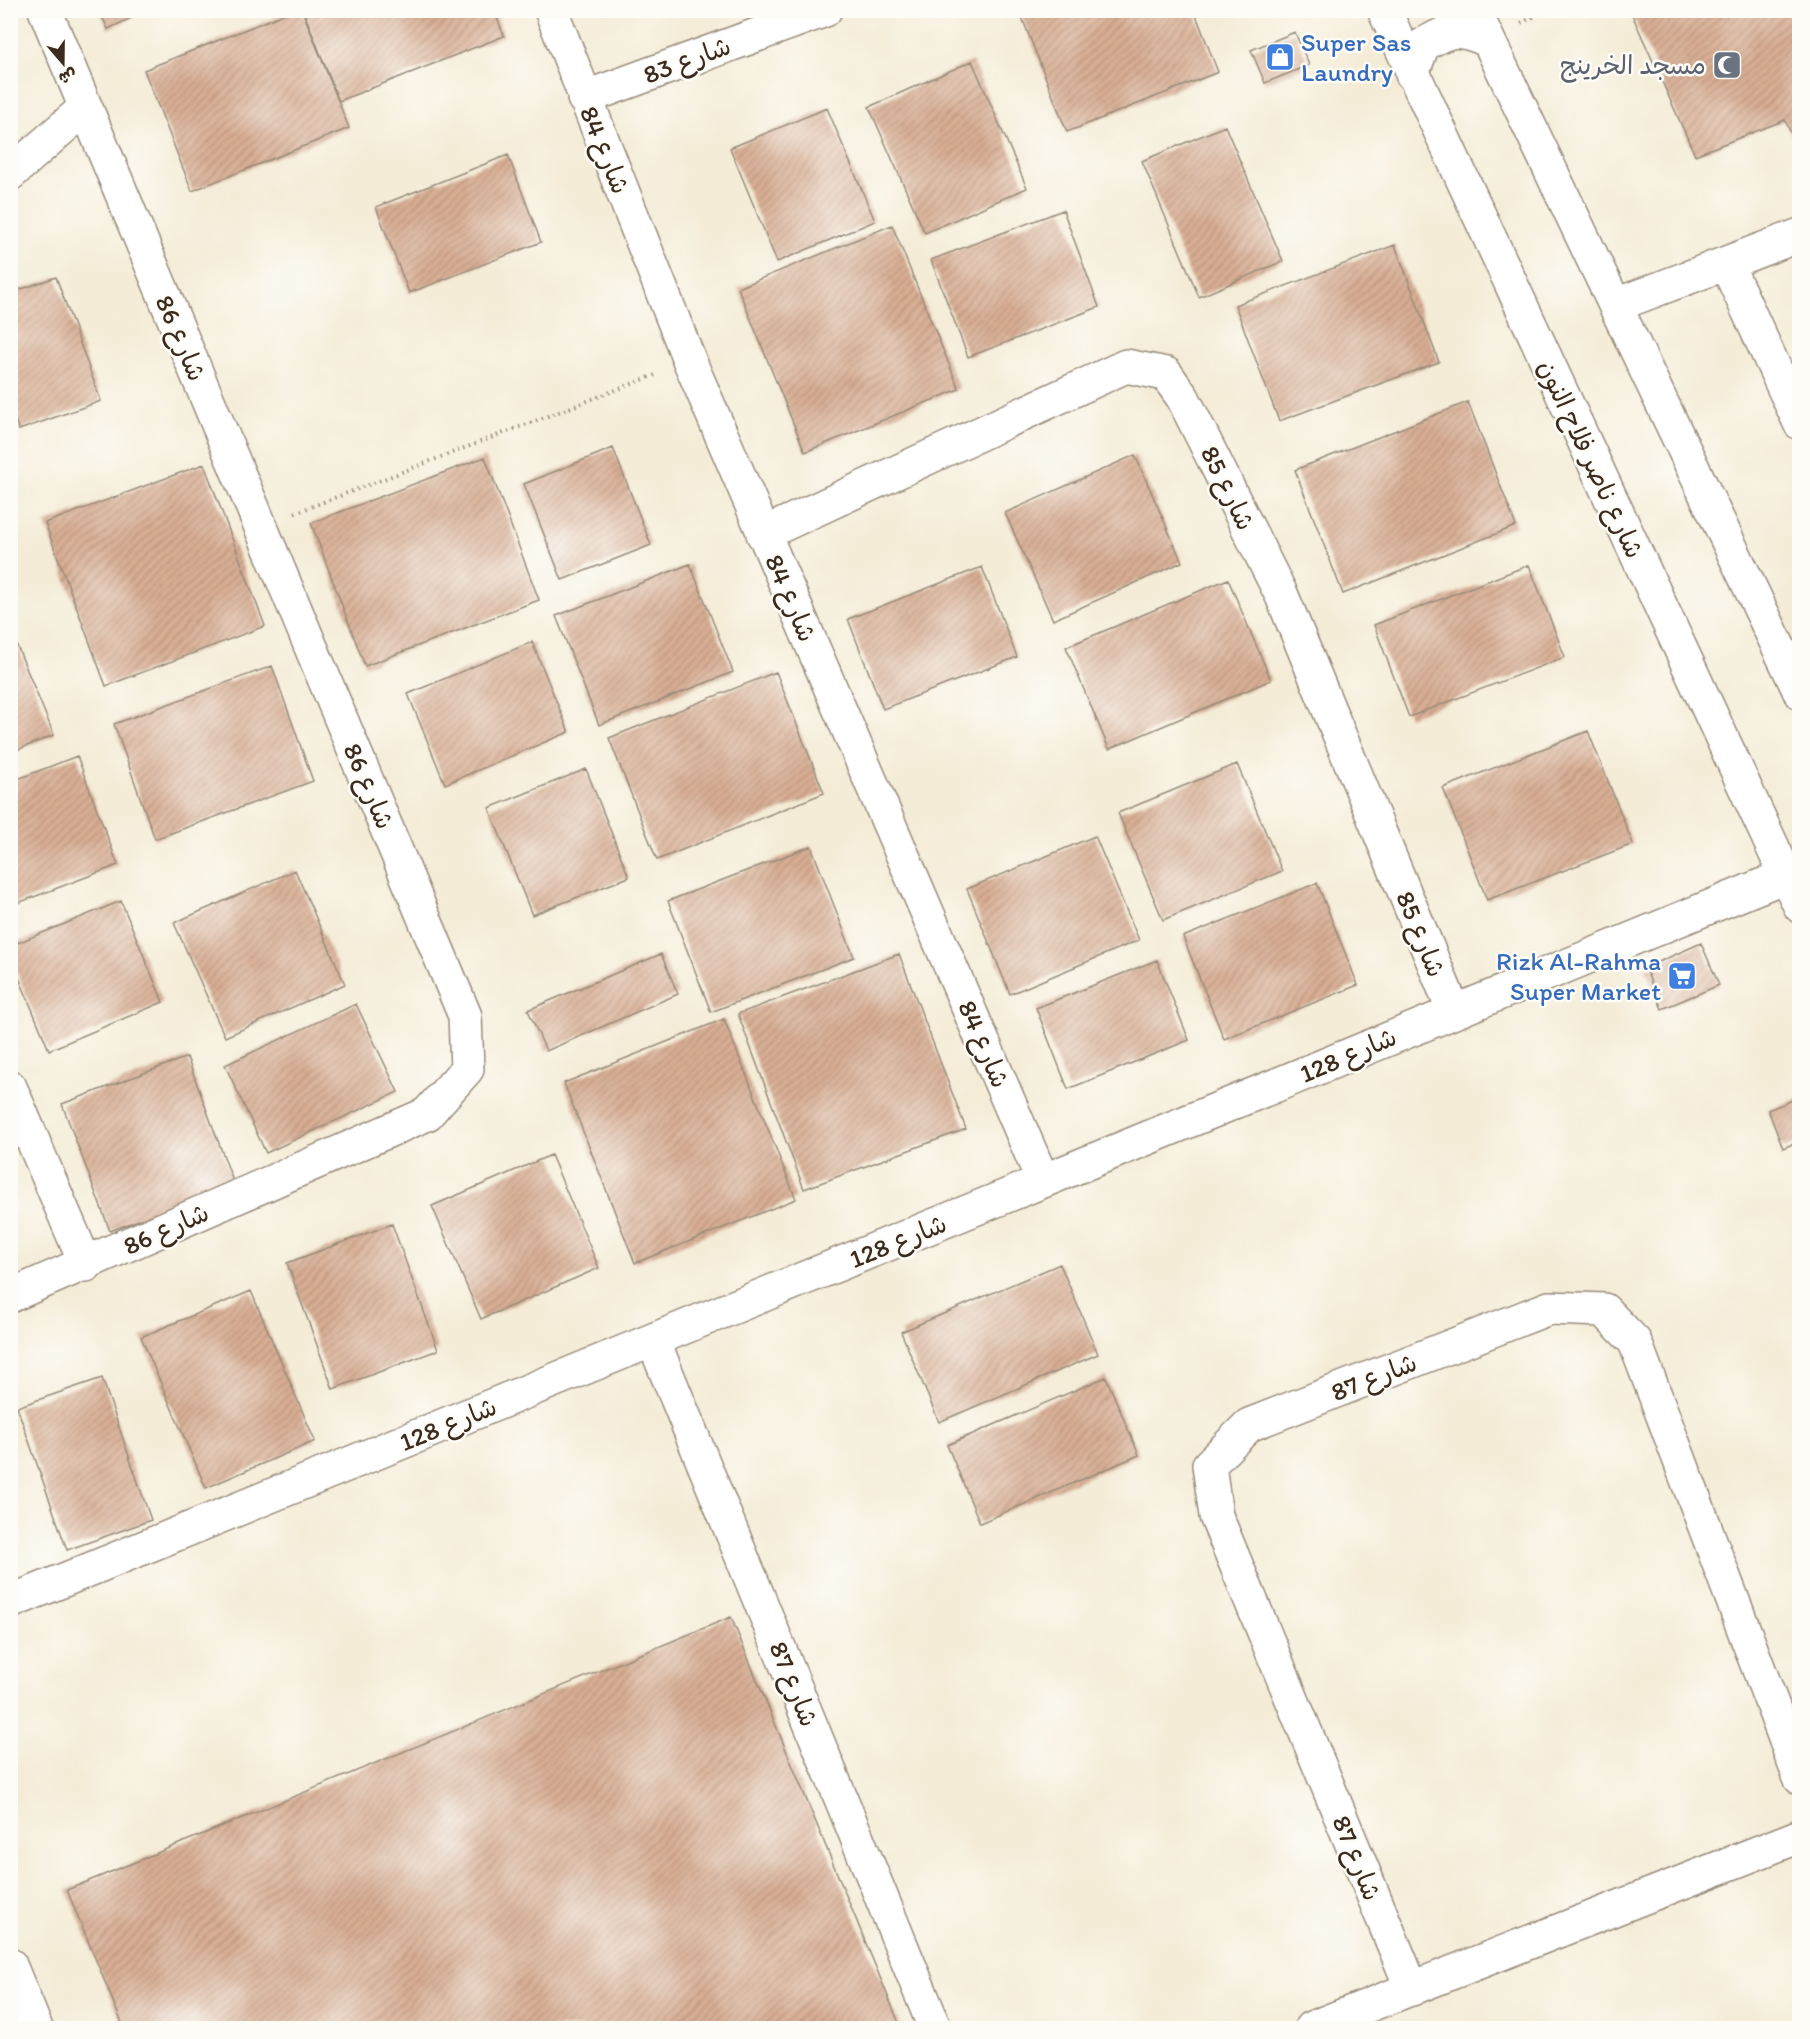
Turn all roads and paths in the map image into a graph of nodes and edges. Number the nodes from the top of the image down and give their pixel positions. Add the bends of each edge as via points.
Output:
1 (45, 10) edge
2 (550, 10) edge
3 (825, 10) edge
4 (1384, 10) edge
5 (1474, 10) edge
6 (1487, 40) junction
7 (1412, 74) junction
8 (584, 98) junction
9 (85, 108) junction
10 (10, 174) edge
11 (1800, 235) edge
12 (1726, 263) junction
13 (1616, 305) junction
14 (690, 362) junction
15 (1800, 423) edge
16 (260, 527) junction
17 (763, 534) junction
18 (1800, 692) edge
19 (1785, 876) junction
20 (1800, 906) edge
21 (1454, 1011) junction
22 (10, 1087) edge
23 (1043, 1181) junction
24 (86, 1265) junction
25 (10, 1296) edge
26 (654, 1340) junction
27 (10, 1602) edge
28 (1800, 1778) edge
29 (1800, 1836) edge
30 (10, 1965) edge
31 (1412, 1989) junction
32 (36, 2028) edge
33 (935, 2028) edge
34 (1311, 2028) edge

1 - 9 street, شارع 86
2 - 8 street, شارع 84
3 - 8 street, شارع 83
4 - 7 street, شارع ناصر فلاح النون
5 - 6 street
6 - 7 street via 1466,30 1442,33 1423,45
6 - 13 street
7 - 19 street, شارع ناصر فلاح النون
8 - 14 street, شارع 84
9 - 10 street
9 - 16 street, شارع 86
11 - 12 street
12 - 13 street
12 - 15 street
13 - 18 street
14 - 16 path
14 - 17 street, شارع 84
16 - 24 street, شارع 86 via 465,1016 467,1069 427,1114
17 - 21 street, شارع 85 via 1126,366 1166,374 1184,398 1282,596
17 - 23 street, شارع 84
19 - 20 street, شارع ناصر فلاح النون
19 - 21 street, شارع 128
21 - 23 street, شارع 128
22 - 24 street
23 - 26 street, شارع 128
24 - 25 street, شارع 86
26 - 27 street, شارع 128
26 - 33 street, شارع 87
28 - 31 street, شارع 87 via 1635,1342 1604,1310 1549,1308 1249,1425 1209,1465 1216,1516
29 - 31 street
30 - 32 street
31 - 34 street

